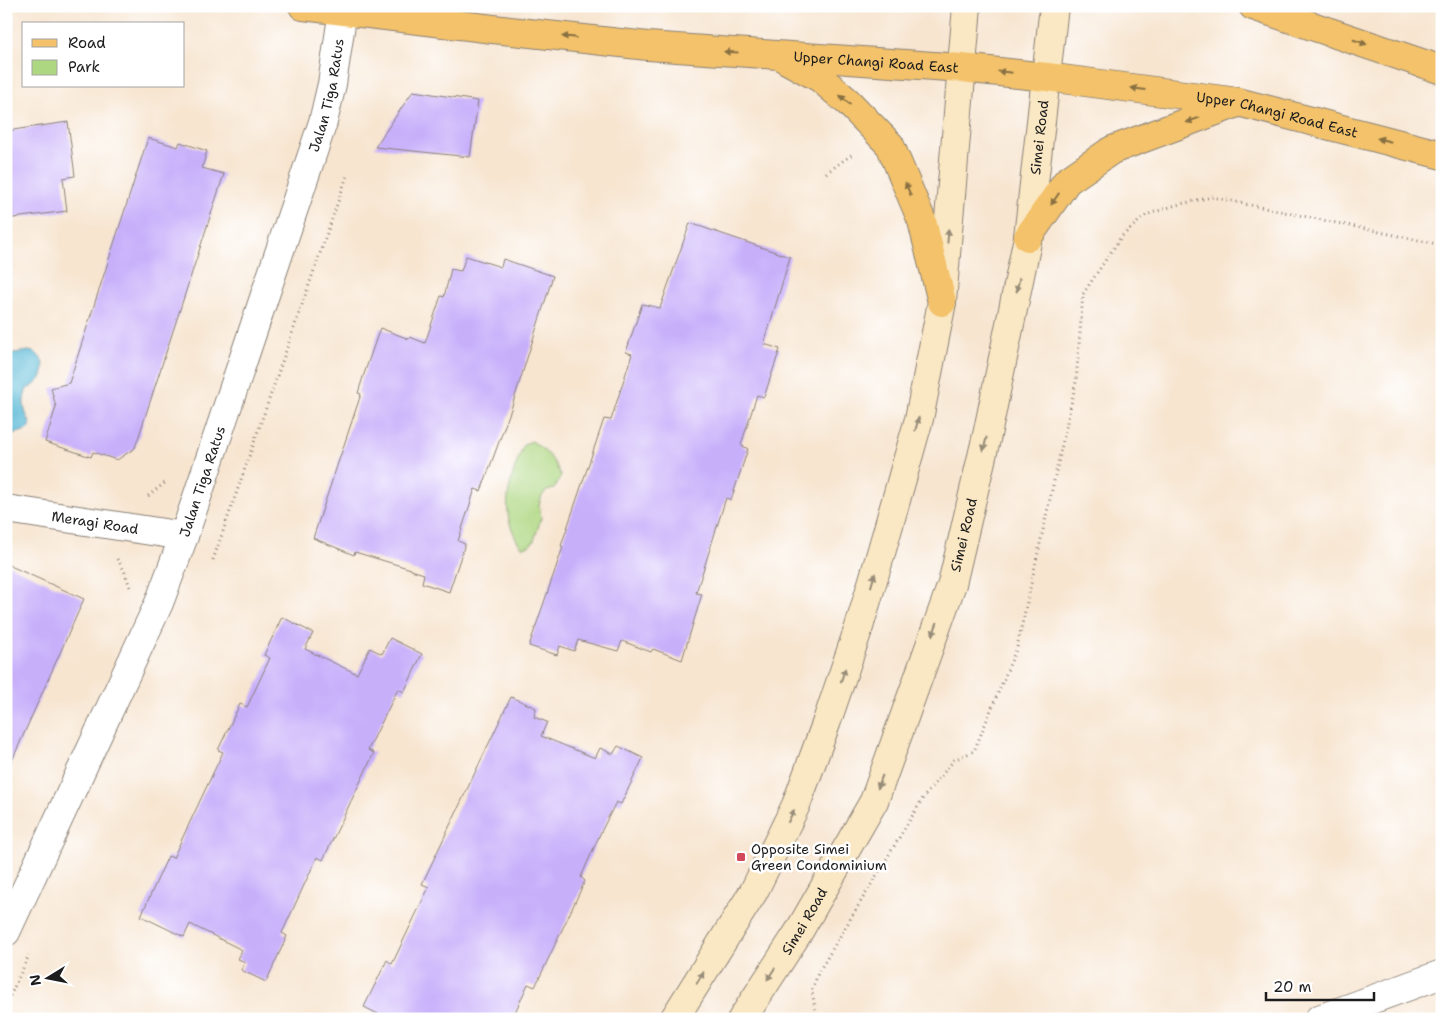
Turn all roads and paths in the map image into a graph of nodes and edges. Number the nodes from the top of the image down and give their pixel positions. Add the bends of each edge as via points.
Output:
1 (304, 6) edge
2 (967, 6) edge
3 (1054, 6) edge
4 (1253, 6) edge
5 (343, 10) junction
6 (779, 55) junction
7 (962, 68) junction
8 (1442, 70) edge
9 (1047, 77) junction
10 (1238, 102) junction
11 (1442, 155) edge
12 (1028, 237) junction
13 (1442, 246) edge
14 (942, 302) junction
15 (168, 480) dead end
16 (143, 497) dead end
17 (6, 509) edge
18 (184, 536) junction
19 (112, 553) dead end
20 (130, 588) dead end
21 (6, 932) edge
22 (1442, 974) edge
23 (674, 1019) edge
24 (742, 1019) edge
25 (817, 1019) edge
26 (1319, 1019) edge

1 - 5 main road, Upper Changi Road East
2 - 7 main road
3 - 9 main road, Simei Road
4 -> 8 main road
6 -> 5 main road, Upper Changi Road East via 629,44
5 - 18 street, Jalan Tiga Ratus via 323,122
6 - 7 main road, Upper Changi Road East
14 -> 6 main road via 922,221 890,145 820,78
9 -> 7 main road, Upper Changi Road East
14 -> 7 main road
10 -> 9 main road, Upper Changi Road East
9 - 12 main road, Simei Road
11 -> 10 main road, Upper Changi Road East
10 -> 12 main road via 1112,150 1067,181
12 -> 24 main road, Simei Road via 952,584 874,800 798,933
13 - 25 path via 1212,197 1146,215 1120,237 1083,294 1076,382 1017,647 974,751 954,760 923,798 818,973 812,991
23 -> 14 main road via 754,891 800,796 884,544 919,419
15 - 16 path via 150,496
17 - 18 street, Meragi Road
18 - 21 street, Jalan Tiga Ratus via 159,603
19 - 20 path via 124,570
22 - 26 street

